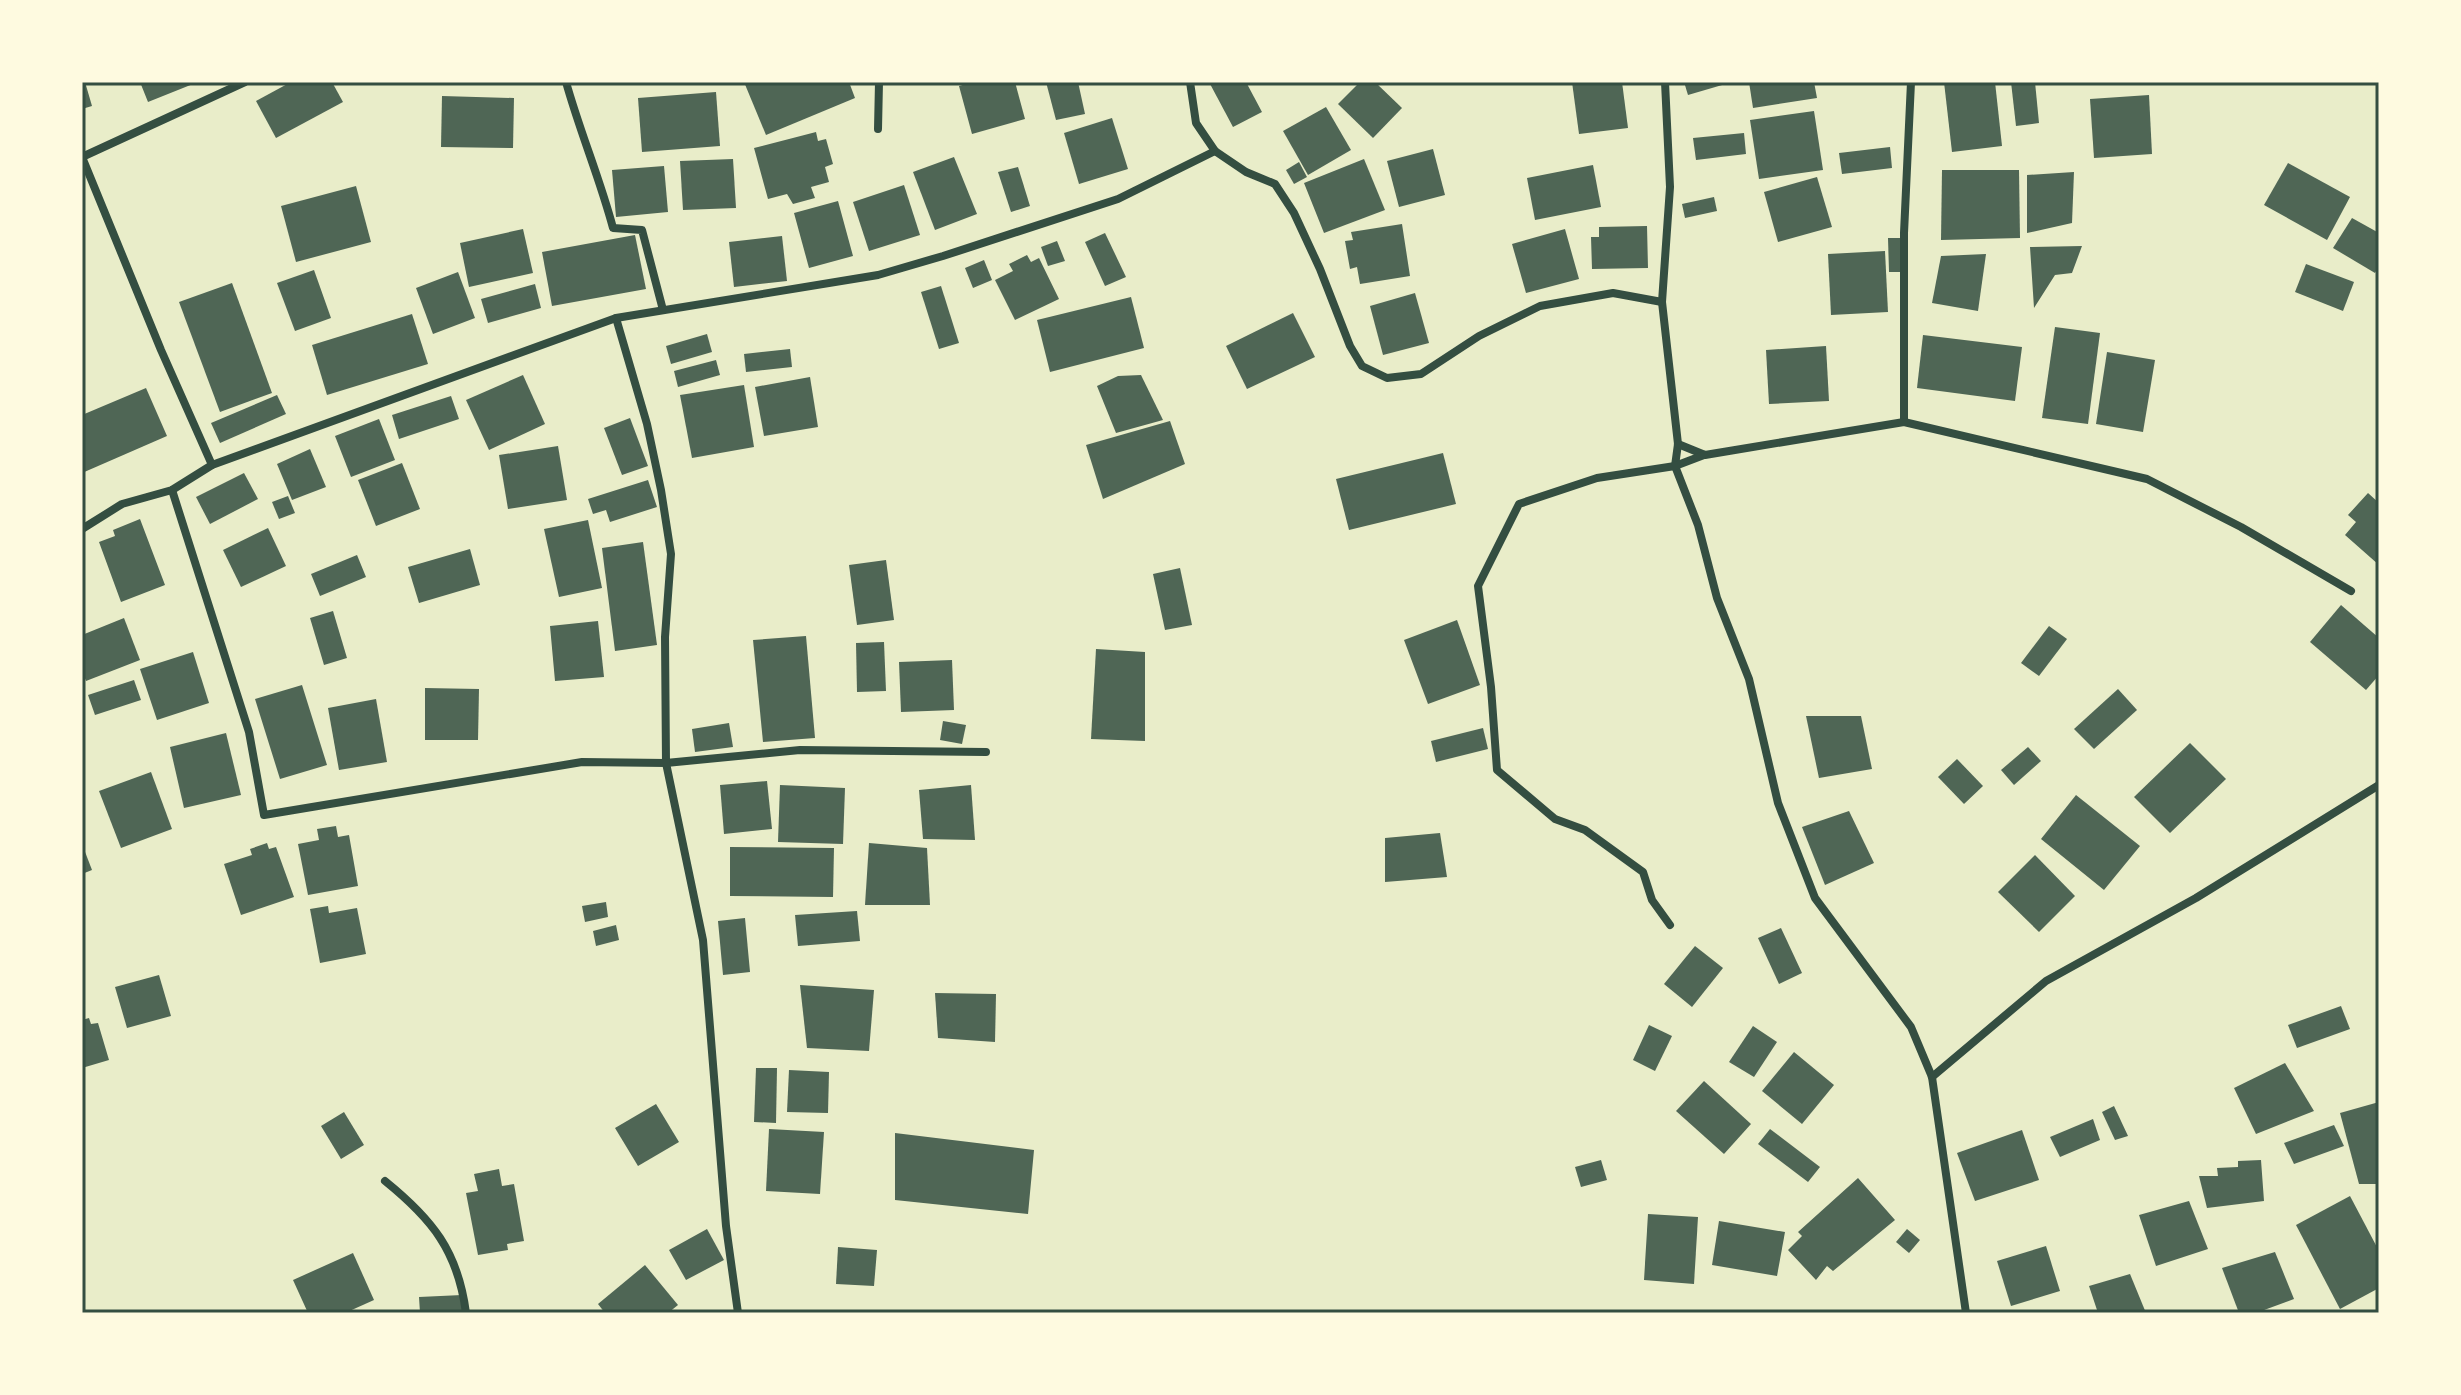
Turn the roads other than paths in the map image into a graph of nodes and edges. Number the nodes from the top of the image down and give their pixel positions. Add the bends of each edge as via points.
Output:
1 (245, 82) edge
2 (566, 82) edge
3 (879, 82) edge
4 (1190, 82) edge
5 (1665, 82) edge
6 (1911, 82) edge
7 (878, 129) dead end
8 (1215, 151) junction
9 (82, 157) edge
10 (1662, 302) junction
11 (663, 310) junction
12 (616, 318) junction
13 (1904, 422) junction
14 (1678, 444) junction
15 (1705, 455) junction
16 (212, 465) junction
17 (1675, 466) junction
18 (172, 490) junction
19 (82, 529) edge
20 (2351, 591) dead end
21 (986, 752) dead end
22 (666, 763) junction
23 (2379, 785) edge
24 (1670, 925) dead end
25 (1932, 1077) junction
26 (385, 1181) dead end
27 (466, 1313) edge
28 (738, 1313) edge
29 (1966, 1313) edge

1 - 9 street
2 - 11 street via 613,228 642,230
3 - 7 street
4 - 8 street via 1196,123
5 - 10 street via 1670,187
6 - 13 street
8 - 10 street via 1275,184 1320,269 1350,346 1362,366 1387,378 1421,374 1479,336 1540,306 1613,293
8 - 11 street via 1118,199 891,272
9 - 16 street
10 - 14 street
11 - 12 street
12 - 16 street
12 - 22 street via 647,424 671,554 665,637
13 - 15 street
13 - 20 street via 2147,479
14 - 15 street
14 - 17 street
15 - 17 street
16 - 18 street
17 - 24 street via 1597,478 1519,504 1478,586 1497,770 1555,819 1585,830 1643,872 1652,900
17 - 25 street via 1749,679 1778,803 1815,898 1911,1027
18 - 19 street via 122,504
18 - 22 street via 249,732 264,815 582,762
21 - 22 street via 800,750
22 - 28 street via 703,940
23 - 25 street via 2196,898 2046,981
25 - 29 street
26 - 27 street via 417,1207 451,1252

